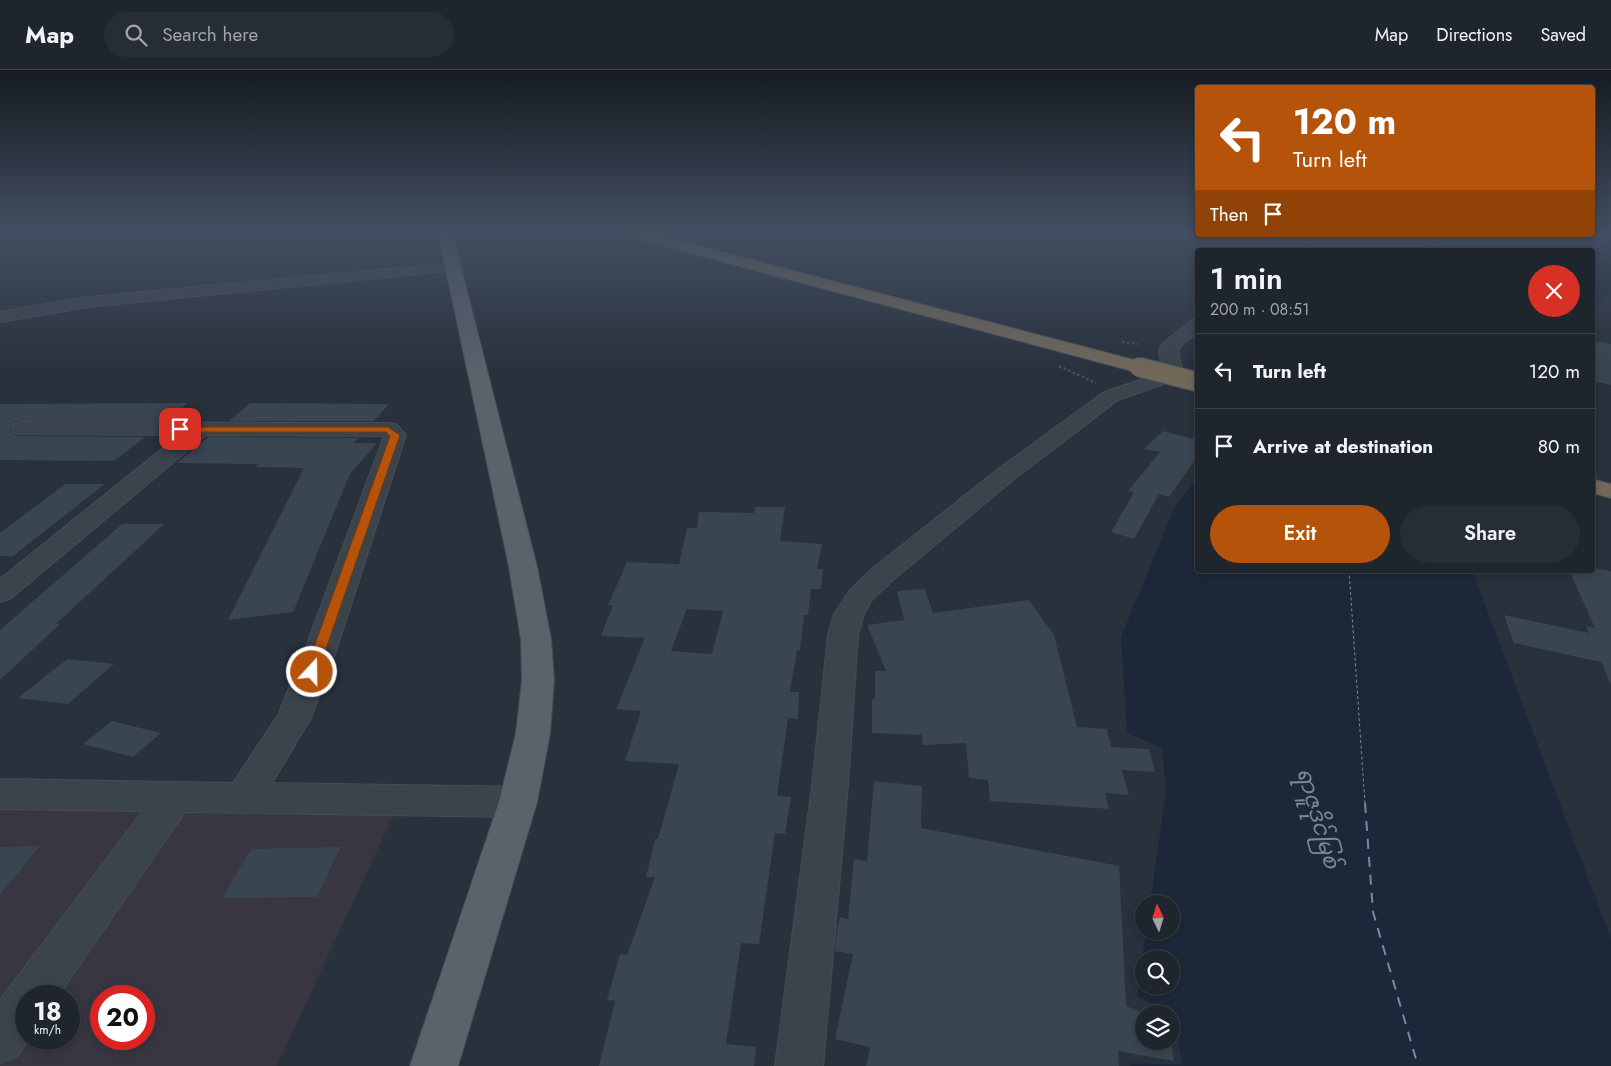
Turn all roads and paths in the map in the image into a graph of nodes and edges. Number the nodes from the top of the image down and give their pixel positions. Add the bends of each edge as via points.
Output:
1 (333, 278) edge
2 (456, 278) edge
3 (805, 278) edge
4 (0, 317) edge
5 (1195, 326) edge
6 (1039, 340) junction
7 (1195, 381) edge
8 (1118, 393) junction
9 (22, 428) dead end
10 (200, 430) junction
11 (1595, 487) edge
12 (1611, 490) edge
13 (0, 594) edge
14 (0, 794) edge
15 (175, 796) junction
16 (244, 797) junction
17 (518, 802) junction
18 (39, 985) edge
19 (15, 1018) edge
20 (0, 1039) edge
21 (434, 1066) edge
22 (799, 1066) edge

1 - 4 street via 88,302
2 - 17 main road via 523,567 536,639 538,680 533,733
3 - 6 highway
5 - 8 street via 1170,344 1168,352 1172,369 1161,379
6 - 7 highway, bridge
6 - 8 path via 1059,366
8 - 22 street via 1005,475 883,574 860,596 849,614 843,635
9 - 10 street
10 - 13 street
10 - 16 street via 388,430 395,435 294,718
11 - 12 highway
14 - 15 street
15 - 16 street
15 - 18 street
16 - 17 street
17 - 21 main road
19 - 20 street

